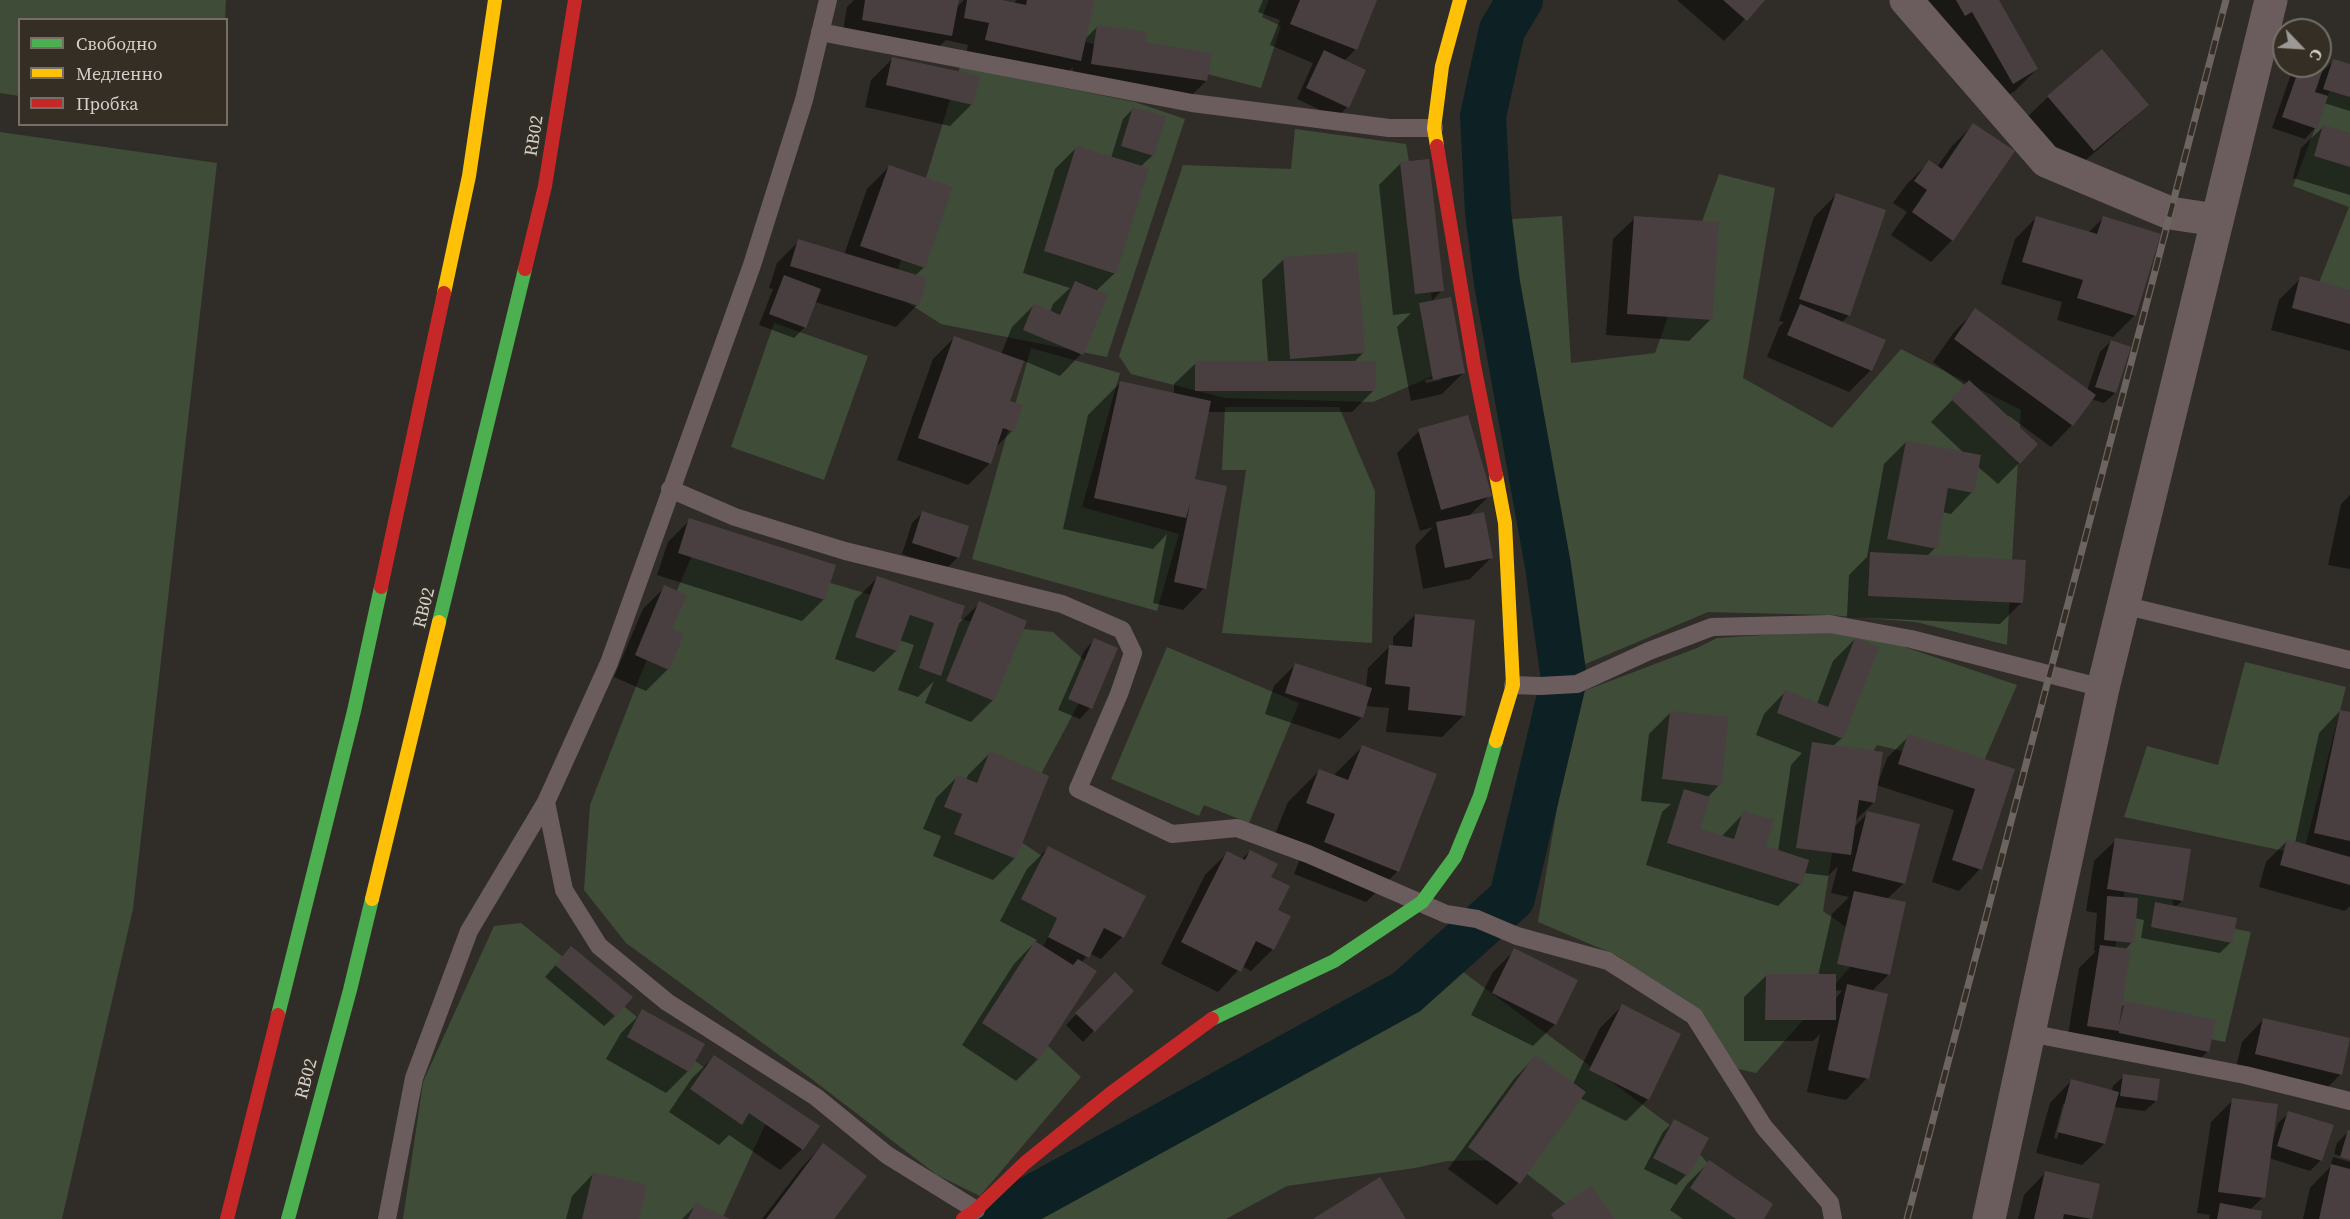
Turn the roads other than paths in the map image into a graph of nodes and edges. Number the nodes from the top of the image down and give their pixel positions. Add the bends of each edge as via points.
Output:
1 (495, 0) edge
2 (575, 0) edge
3 (828, 0) edge
4 (1460, 0) edge
5 (1906, 0) edge
6 (2271, 0) edge
7 (820, 32) junction
8 (1434, 128) junction
9 (2216, 220) junction
10 (670, 489) junction
11 (2123, 605) junction
12 (2350, 660) edge
13 (1513, 685) junction
14 (2103, 688) junction
15 (546, 802) junction
16 (1422, 902) junction
17 (2029, 1033) junction
18 (2350, 1101) edge
19 (970, 1215) edge
20 (227, 1219) edge
21 (288, 1219) edge
22 (387, 1219) edge
23 (1833, 1219) edge
24 (1989, 1219) edge

1 - 20 main road via 469,176 354,711
2 - 21 main road, RB02 via 544,186 350,990
3 - 7 lane
4 - 8 main road via 1442,66
5 - 9 street via 2046,161 2170,213
6 - 9 street
7 - 8 lane via 1192,103 1389,128
7 - 10 lane via 804,100 752,266
8 - 13 main road via 1505,523
9 - 11 street
10 - 15 lane via 609,663
10 - 16 lane via 735,518 1062,604 1122,630 1133,653 1078,789 1172,834 1237,828
11 - 12 lane
11 - 14 street
13 - 14 lane via 1577,684 1712,627 1830,624 1911,639
13 - 16 main road via 1480,796 1455,857
14 - 17 street
15 - 19 lane via 564,890 599,946 667,1002 816,1097
15 - 22 lane via 469,931 414,1078
16 - 19 main road via 1334,961 1210,1020 1025,1163
16 - 23 lane via 1446,914 1477,919 1517,936 1608,961 1694,1016 1764,1127 1830,1203
17 - 18 lane via 2246,1075
17 - 24 street

